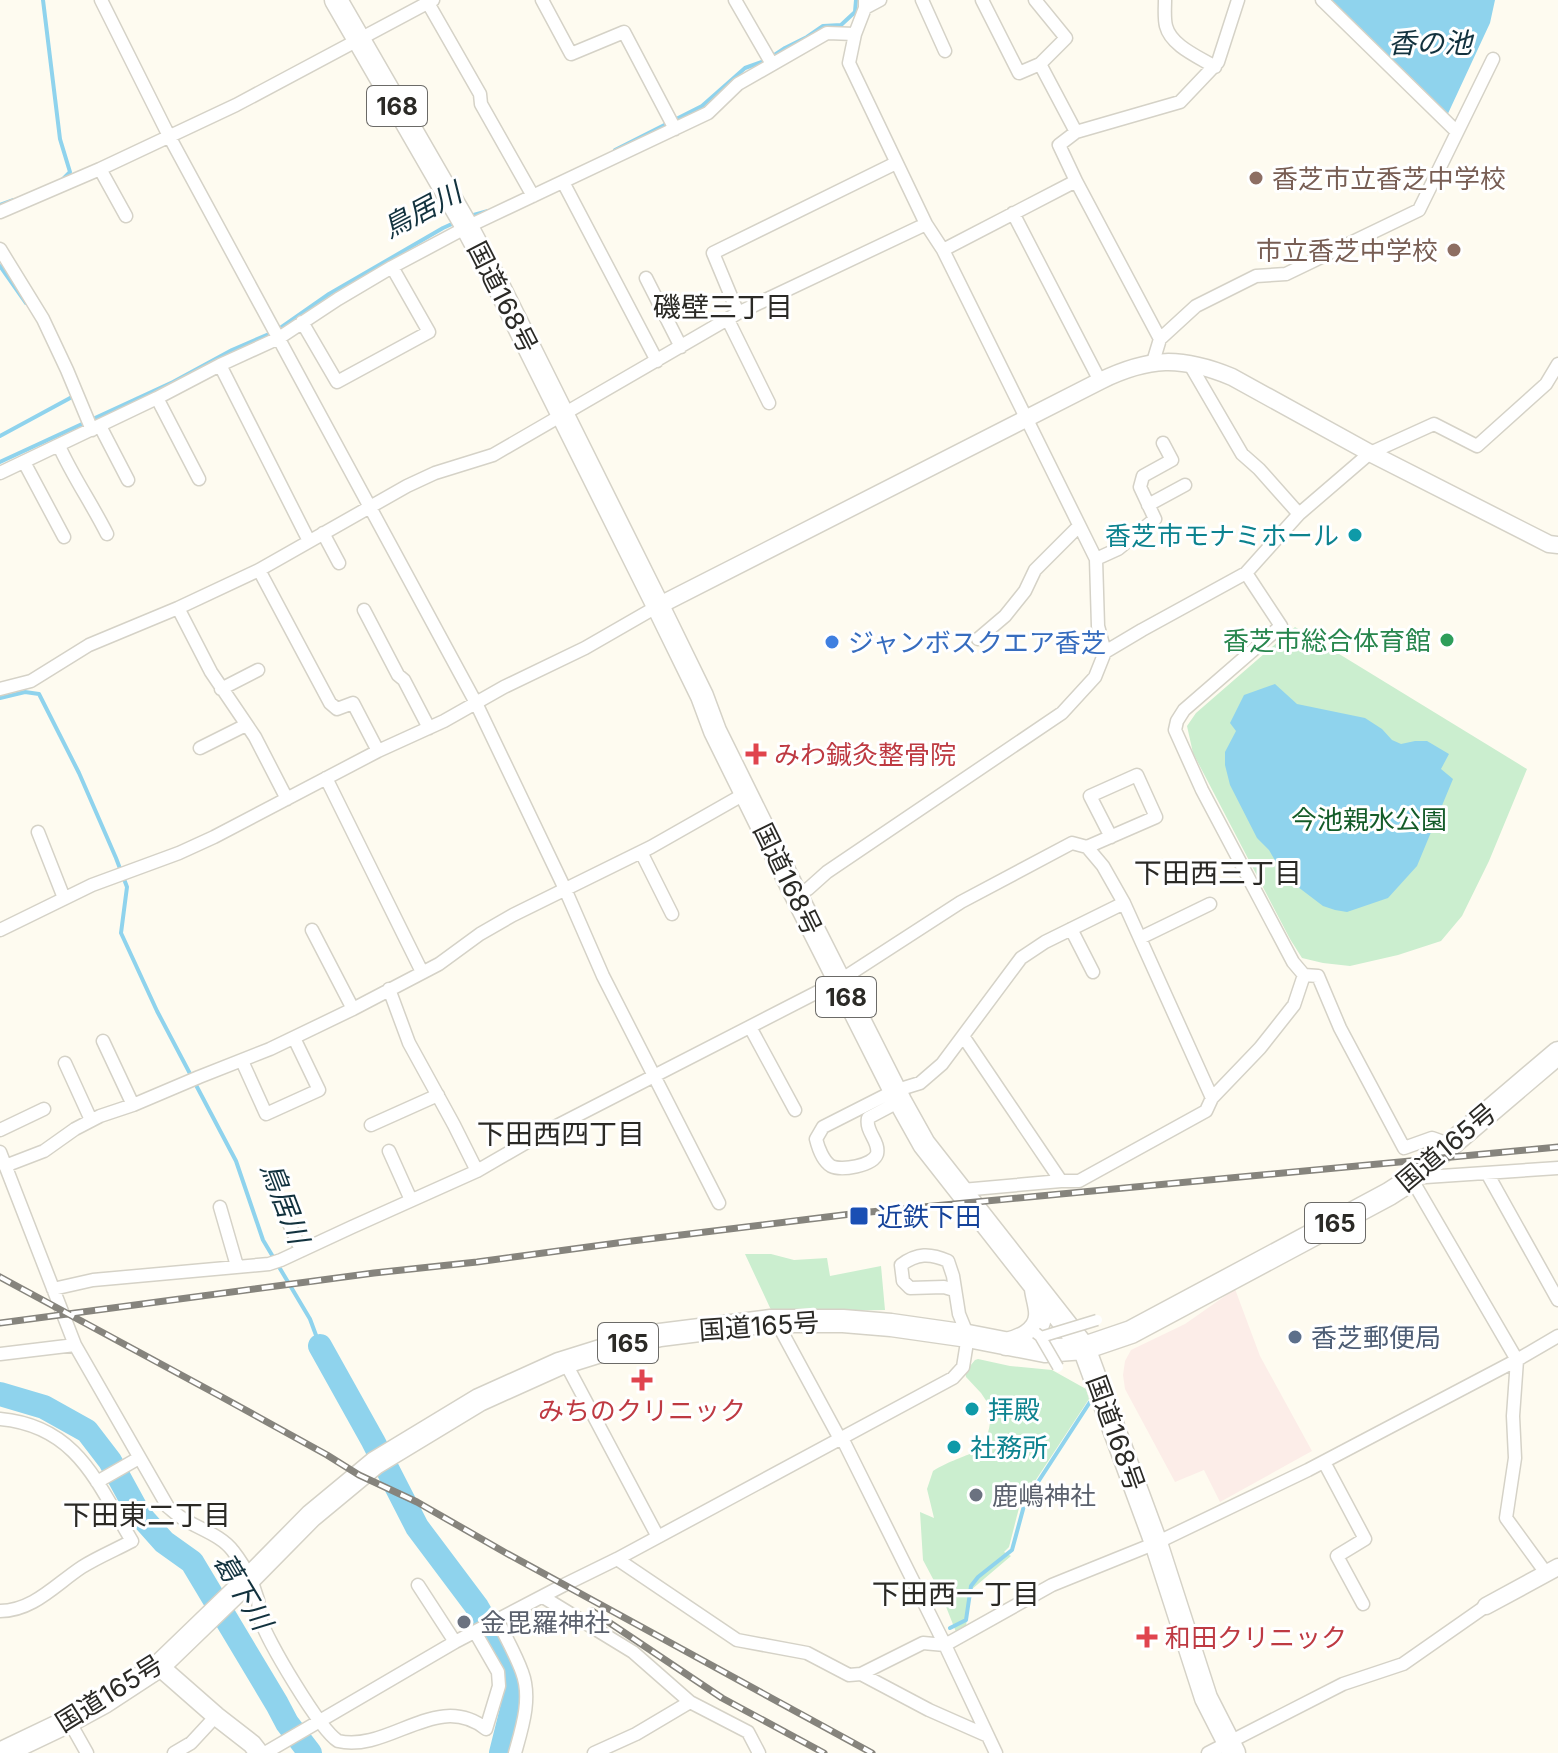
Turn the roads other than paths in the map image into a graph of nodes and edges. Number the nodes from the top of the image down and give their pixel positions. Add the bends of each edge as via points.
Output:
1 (101, 0) edge
2 (336, 0) edge
3 (542, 0) edge
4 (735, 0) edge
5 (880, 0) edge
6 (922, 0) edge
7 (982, 0) edge
8 (1035, 0) edge
9 (1165, 0) edge
10 (1238, 0) edge
11 (1322, 0) edge
12 (430, 1) edge
13 (865, 4) edge
14 (855, 34) junction
15 (357, 39) junction
16 (945, 51) dead end
17 (1493, 59) dead end
18 (772, 64) junction
19 (1040, 64) junction
20 (1215, 67) junction
21 (675, 129) junction
22 (1076, 132) junction
23 (1457, 132) junction
24 (169, 136) junction
25 (896, 163) junction
26 (100, 169) junction
27 (1076, 181) junction
28 (563, 182) junction
29 (533, 196) junction
30 (0, 212) edge
31 (1013, 213) junction
32 (126, 216) dead end
33 (463, 219) junction
34 (926, 224) junction
35 (0, 249) edge
36 (943, 250) junction
37 (392, 267) junction
38 (646, 278) dead end
39 (733, 316) junction
40 (302, 322) junction
41 (277, 333) junction
42 (1160, 339) junction
43 (681, 347) junction
44 (657, 361) junction
45 (1153, 362) junction
46 (1189, 363) junction
47 (1558, 364) edge
48 (220, 365) junction
49 (1100, 381) junction
50 (157, 398) junction
51 (769, 403) dead end
52 (563, 416) junction
53 (1026, 419) junction
54 (96, 428) junction
55 (1163, 443) dead end
56 (59, 446) junction
57 (1370, 453) junction
58 (24, 462) junction
59 (0, 473) edge
60 (199, 479) dead end
61 (128, 480) dead end
62 (1185, 485) dead end
63 (1148, 505) junction
64 (369, 506) junction
65 (1299, 514) junction
66 (1079, 526) junction
67 (323, 533) junction
68 (107, 534) dead end
69 (64, 537) dead end
70 (309, 541) junction
71 (1558, 545) edge
72 (1096, 559) junction
73 (339, 563) dead end
74 (259, 570) junction
75 (1246, 573) junction
76 (658, 606) junction
77 (178, 608) junction
78 (364, 610) dead end
79 (978, 639) dead end
80 (1105, 652) junction
81 (258, 670) dead end
82 (0, 689) edge
83 (221, 689) junction
84 (476, 703) junction
85 (246, 725) junction
86 (429, 728) junction
87 (200, 748) dead end
88 (378, 751) junction
89 (326, 778) junction
90 (746, 793) junction
91 (287, 799) junction
92 (38, 832) dead end
93 (1111, 837) junction
94 (1087, 847) junction
95 (641, 852) junction
96 (565, 889) junction
97 (795, 893) junction
98 (64, 898) junction
99 (1124, 903) junction
100 (1210, 904) dead end
101 (672, 914) dead end
102 (1071, 929) junction
103 (0, 930) edge
104 (312, 930) dead end
105 (1140, 938) junction
106 (422, 972) junction
107 (1093, 972) dead end
108 (1304, 975) junction
109 (839, 981) junction
110 (389, 989) junction
111 (353, 1009) junction
112 (750, 1027) junction
113 (963, 1036) junction
114 (294, 1038) junction
115 (103, 1041) dead end
116 (1558, 1053) edge
117 (242, 1061) junction
118 (65, 1063) dead end
119 (654, 1076) junction
120 (438, 1095) junction
121 (897, 1096) junction
122 (1212, 1098) junction
123 (133, 1105) junction
124 (44, 1109) dead end
125 (795, 1110) dead end
126 (91, 1120) junction
127 (371, 1125) dead end
128 (0, 1130) edge
129 (1449, 1144) junction
130 (389, 1151) dead end
131 (0, 1152) edge
132 (5, 1166) junction
133 (1558, 1168) edge
134 (477, 1171) junction
135 (1487, 1173) junction
136 (1411, 1178) junction
137 (1061, 1181) junction
138 (962, 1190) junction
139 (411, 1200) junction
140 (719, 1203) dead end
141 (220, 1207) dead end
142 (286, 1217) dead end
143 (301, 1250) junction
144 (237, 1266) junction
145 (1036, 1288) junction
146 (53, 1289) junction
147 (954, 1290) junction
148 (1558, 1300) edge
149 (1097, 1320) dead end
150 (776, 1321) junction
151 (968, 1336) junction
152 (1558, 1336) edge
153 (1006, 1344) junction
154 (75, 1345) junction
155 (1084, 1348) junction
156 (0, 1354) edge
157 (1517, 1360) junction
158 (565, 1362) junction
159 (1058, 1367) dead end
160 (0, 1419) edge
161 (841, 1438) junction
162 (139, 1458) junction
163 (1324, 1462) junction
164 (97, 1482) junction
165 (658, 1537) junction
166 (1156, 1543) junction
167 (617, 1559) junction
168 (1552, 1570) edge
169 (247, 1581) junction
170 (418, 1585) dead end
171 (543, 1597) junction
172 (1363, 1604) dead end
173 (1486, 1606) joint
174 (0, 1611) edge
175 (498, 1621) junction
176 (475, 1632) junction
177 (455, 1642) junction
178 (945, 1645) junction
179 (159, 1666) junction
180 (861, 1674) junction
181 (690, 1702) junction
182 (216, 1716) junction
183 (69, 1721) junction
184 (319, 1721) junction
185 (988, 1736) junction
186 (1223, 1749) edge
187 (269, 1752) edge
188 (2, 1753) edge
189 (87, 1753) edge
190 (174, 1753) edge
191 (515, 1753) edge
192 (594, 1753) edge
193 (759, 1753) edge
194 (996, 1753) edge

1 - 24 street
2 - 15 highway, 国道168号 / 168
3 - 21 street via 571,54 624,32
4 - 18 street
5 - 13 street
6 - 16 street
7 - 19 street via 1019,73
8 - 19 street via 1066,38
9 - 20 street via 1169,33
10 - 20 street
11 - 23 street
12 - 15 street
12 - 29 street
13 - 14 street
14 - 18 street via 827,33
14 - 25 street via 849,63
15 - 24 street
15 - 33 highway, 国道168号 / 168
17 - 23 street
18 - 21 street via 738,84 708,113
19 - 22 street
20 - 22 street via 1180,102
21 - 28 street
22 - 27 street via 1059,145
23 - 42 street via 1419,210 1286,274 1256,276 1196,306
24 - 26 street
24 - 41 street
25 - 34 street
25 - 39 street via 713,253
26 - 30 street
26 - 32 street
27 - 31 street
27 - 42 street
28 - 29 street
28 - 44 street
29 - 33 street
31 - 36 street
31 - 49 street
33 - 37 street
33 - 52 highway, 国道168号 / 168
34 - 36 street
34 - 39 street
35 - 54 street via 43,319 86,417
36 - 53 street
37 - 40 street
37 - 40 street via 429,332 337,382
38 - 43 street
39 - 43 street
39 - 51 street
40 - 41 street
41 - 48 street
41 - 64 street
42 - 45 street
43 - 44 street
44 - 52 street
45 - 46 street
45 - 49 street
46 - 57 street via 1232,377
46 - 65 street via 1242,454
47 - 57 street via 1546,384 1477,446 1434,424
48 - 50 street
48 - 70 street
49 - 53 street
50 - 54 street
50 - 60 street
52 - 64 street via 493,455 422,478
52 - 76 highway, 国道168号 / 168
53 - 66 street
53 - 76 street
54 - 56 street
54 - 61 street
55 - 63 street via 1172,460 1143,476 1140,487
56 - 58 street
56 - 68 street
57 - 65 street
57 - 71 street
58 - 59 street
58 - 69 street
62 - 63 street
63 - 72 street via 1155,519 1118,549
64 - 67 street
64 - 84 street
65 - 75 street
66 - 72 street
66 - 79 street via 1035,570 1005,616
67 - 70 street
67 - 73 street
70 - 74 street
72 - 80 street via 1098,626
74 - 77 street
74 - 88 street via 330,703 337,709 353,703
75 - 80 street
75 - 108 street via 1281,626 1184,710 1175,730 1202,790
76 - 84 street
76 - 90 highway, 国道168号 / 168
77 - 82 street via 89,645 31,681
77 - 83 street
78 - 86 street
80 - 97 street via 1095,677 1062,713
81 - 83 street
83 - 85 street
84 - 86 street
84 - 96 street
85 - 87 street
85 - 91 street
86 - 88 street
88 - 89 street
89 - 91 street
89 - 106 street
90 - 95 street
90 - 97 highway, 国道168号 / 168
91 - 98 street via 195,846
92 - 98 street
93 - 93 street via 1090,796 1137,775 1156,817
93 - 94 street
94 - 99 street
94 - 109 street via 1072,843 961,902
95 - 96 street
95 - 101 street
96 - 106 street via 494,925
96 - 119 street
97 - 109 highway, 国道168号 / 168
98 - 103 street
99 - 102 street
99 - 105 street
100 - 105 street
102 - 107 street
102 - 113 street via 1021,958
104 - 111 street
105 - 122 street
106 - 110 street
108 - 122 street via 1294,1005
108 - 129 street via 1318,976 1404,1148 1432,1138
109 - 112 street
109 - 121 highway, 国道168号 / 168
110 - 111 street
110 - 120 street via 409,1043
111 - 114 street
112 - 119 street
112 - 125 street
113 - 121 street via 942,1064
113 - 137 street
114 - 117 street
114 - 117 street via 319,1090 266,1114
115 - 123 street
116 - 129 highway, 国道165号 / 165
117 - 123 street
118 - 126 street
119 - 134 street
119 - 140 street
120 - 127 street
120 - 134 street
121 - 121 street via 868,1118 877,1153 871,1162 839,1168 825,1160 816,1139 823,1127
121 - 138 highway, 国道168号 / 168 via 924,1144
122 - 137 street via 1206,1111 1079,1181
123 - 126 street
124 - 128 street
126 - 132 street via 44,1151
129 - 136 highway, 国道165号 / 165
130 - 139 street
131 - 132 street
132 - 146 street
133 - 135 street
134 - 139 street
135 - 136 street
135 - 148 street
136 - 155 highway, 国道165号 / 165 via 1131,1332
136 - 157 street
137 - 138 street
138 - 145 highway, 国道168号 / 168
139 - 143 street
141 - 144 street
142 - 143 street
143 - 144 street via 275,1262
144 - 146 street
145 - 153 highway via 1036,1328
145 - 155 highway, 国道168号 / 168
146 - 154 street
147 - 147 street via 910,1288 901,1265 935,1255 948,1261
147 - 151 street
149 - 159 street, bridge via 1038,1335
150 - 151 highway, 国道165号 / 165 via 843,1321
150 - 158 highway, 国道165号 / 165 via 660,1335
150 - 161 street
151 - 153 highway, 国道165号 / 165
151 - 161 street via 963,1367 953,1378
152 - 157 street
153 - 155 highway, 国道165号 / 165 via 1045,1351
154 - 156 street
154 - 162 street
155 - 166 highway, 国道168号 / 168
157 - 163 street
157 - 168 street via 1515,1458 1506,1518
158 - 165 street
158 - 169 highway, 国道165号 / 165 via 479,1400 375,1463 311,1516
160 - 164 street via 40,1428 62,1440
161 - 165 street
161 - 178 street
162 - 164 street
162 - 169 street via 168,1507 223,1540
163 - 166 street
163 - 172 street via 1365,1539 1337,1556
164 - 174 street via 132,1541 34,1602
165 - 167 street
166 - 178 street via 1052,1585
166 - 186 highway, 国道168号 / 168
167 - 171 street
167 - 180 street via 737,1640 807,1653 849,1675
168 - 173 street
169 - 179 highway, 国道165号 / 165
169 - 184 street via 272,1645
170 - 177 street
171 - 175 street
171 - 181 street via 633,1652
173 - 186 street via 1403,1664 1343,1684
175 - 176 street
175 - 191 street via 524,1675 523,1722
176 - 177 street
176 - 184 street via 498,1672 486,1729 477,1721 456,1717 388,1744 356,1748 336,1740
177 - 184 street
178 - 180 street via 923,1643
178 - 185 street
179 - 182 main road
179 - 183 highway, 国道165号 / 165
180 - 185 street
181 - 192 street
181 - 193 street via 748,1732
182 - 187 main road
182 - 190 street
183 - 188 highway, 国道165号 / 165
183 - 189 street
184 - 187 street
185 - 194 street

